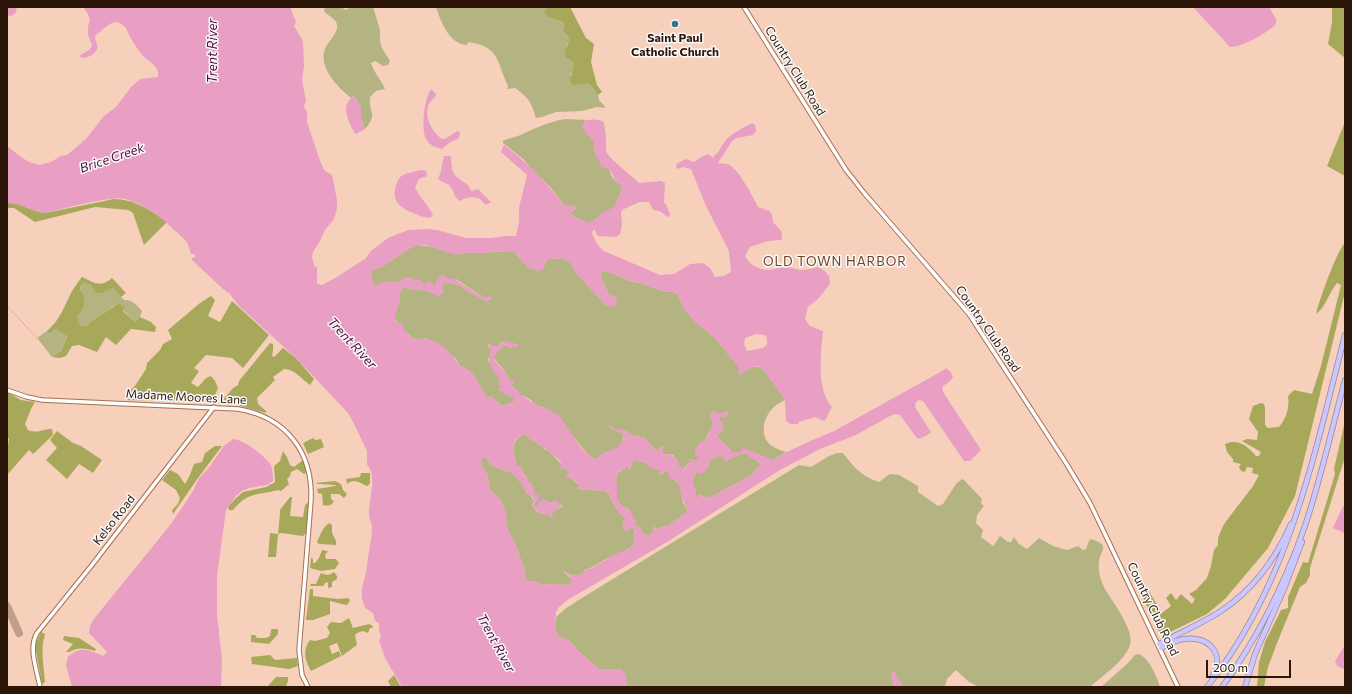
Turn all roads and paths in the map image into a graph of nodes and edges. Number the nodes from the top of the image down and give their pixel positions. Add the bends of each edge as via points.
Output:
1 (744, 7) edge
2 (1345, 335) edge
3 (1345, 380) edge
4 (7, 390) edge
5 (214, 407) junction
6 (1303, 496) junction
7 (1304, 526) junction
8 (1160, 646) junction
9 (40, 687) edge
10 (308, 687) edge
11 (1178, 687) edge
12 (1206, 687) edge
13 (1222, 687) edge
14 (1245, 687) edge

1 - 8 street, Country Club Road via 846,170 961,304 995,354 1086,497
2 - 6 highway
3 - 7 highway
4 - 5 street, Madame Moores Lane via 42,400
5 - 9 street, Kelso Road via 34,637 33,646
5 - 10 street, Madame Moores Lane via 247,410 270,419 290,435 306,462 310,477 311,500 299,650 302,675
6 - 8 highway via 1277,550 1249,587 1221,611
6 - 12 highway via 1281,560 1256,613 1225,664
7 - 13 highway via 1270,609 1246,652
7 - 14 highway via 1298,554 1258,646
8 - 11 street, Country Club Road
8 - 12 highway via 1185,638 1200,640 1209,645 1217,655 1217,665

